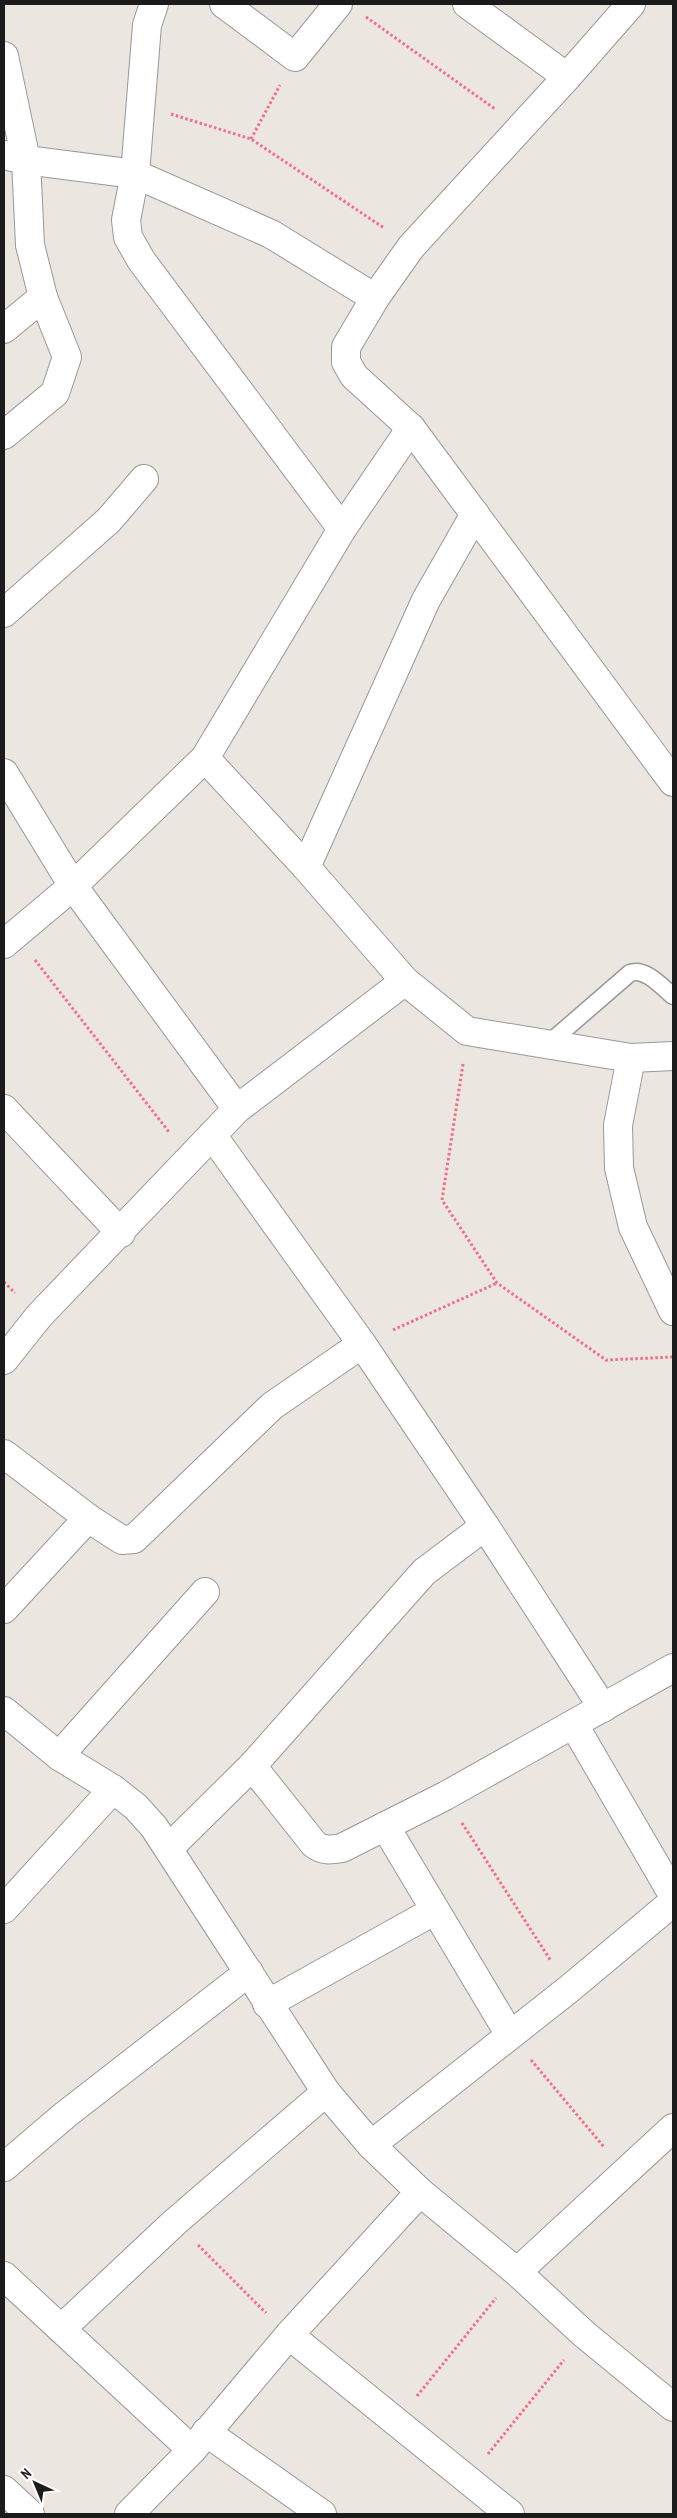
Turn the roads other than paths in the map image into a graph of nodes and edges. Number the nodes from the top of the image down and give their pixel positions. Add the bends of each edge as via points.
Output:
1 (154, 4) edge
2 (224, 4) edge
3 (338, 4) edge
4 (467, 4) edge
5 (631, 4) edge
6 (4, 56) edge
7 (567, 77) junction
8 (15, 158) edge
9 (134, 174) junction
10 (42, 297) junction
11 (375, 298) junction
12 (4, 329) edge
13 (411, 428) junction
14 (4, 436) edge
15 (144, 479) dead end
16 (475, 514) junction
17 (342, 529) junction
18 (4, 613) edge
19 (205, 758) junction
20 (4, 774) edge
21 (673, 782) edge
22 (306, 867) junction
23 (73, 886) junction
24 (9, 939) edge
25 (405, 981) junction
26 (673, 996) edge
27 (548, 1044) junction
28 (673, 1056) edge
29 (631, 1058) junction
30 (4, 1109) edge
31 (237, 1109) junction
32 (212, 1135) junction
33 (121, 1233) junction
34 (673, 1310) edge
35 (362, 1344) junction
36 (4, 1360) edge
37 (4, 1454) edge
38 (88, 1518) junction
39 (485, 1526) junction
40 (205, 1592) dead end
41 (4, 1609) edge
42 (673, 1668) edge
43 (603, 1708) junction
44 (4, 1711) edge
45 (574, 1725) junction
46 (59, 1756) junction
47 (252, 1766) junction
48 (114, 1789) junction
49 (386, 1826) junction
50 (169, 1848) junction
51 (673, 1896) edge
52 (673, 1902) edge
53 (4, 1909) edge
54 (434, 1911) junction
55 (249, 1972) junction
56 (268, 2004) junction
57 (510, 2035) junction
58 (326, 2092) junction
59 (673, 2128) edge
60 (372, 2145) junction
61 (4, 2167) edge
62 (420, 2192) junction
63 (517, 2272) junction
64 (4, 2276) edge
65 (61, 2329) junction
66 (290, 2335) junction
67 (673, 2406) edge
68 (199, 2441) junction
69 (4, 2490) edge
70 (137, 2512) edge
71 (30, 2514) edge
72 (322, 2514) edge
73 (510, 2514) edge

1 - 9 street via 147,25
2 - 3 street via 295,57
4 - 7 street
5 - 7 street
6 - 8 street
7 - 11 street via 411,247
8 - 9 street
8 - 10 street
9 - 11 street via 271,234
9 - 17 street via 126,220 128,237 141,260
10 - 12 street
10 - 14 street via 67,357 55,393
11 - 13 street via 346,347 346,362 354,376
13 - 16 street
13 - 17 street
15 - 18 street via 108,520
16 - 21 street
16 - 22 street via 426,600
17 - 19 street
19 - 22 street
19 - 23 street
20 - 23 street
22 - 25 street
23 - 24 street
23 - 31 street
25 - 27 street via 468,1031
25 - 31 street
26 - 27 lane via 636,970
27 - 29 street
28 - 29 street
29 - 34 street via 618,1125 619,1168 633,1227
30 - 33 street
31 - 32 street
32 - 33 street
32 - 35 street
33 - 36 street via 39,1316
35 - 38 street via 272,1406 134,1539 122,1540
35 - 39 street
37 - 38 street
38 - 41 street
39 - 43 street
39 - 47 street via 424,1572
40 - 46 street
42 - 43 street
43 - 45 street
44 - 46 street
45 - 49 street
45 - 51 street
46 - 48 street
47 - 49 street via 322,1850 342,1848
47 - 50 street
48 - 50 street via 136,1807
48 - 53 street
49 - 54 street
50 - 55 street
52 - 57 street
54 - 56 street
54 - 57 street
55 - 56 street
55 - 61 street via 65,2115
56 - 58 street
57 - 60 street
58 - 60 street
58 - 65 street via 174,2222
59 - 63 street
60 - 62 street
62 - 63 street
62 - 66 street
63 - 67 street via 584,2334
64 - 65 street
65 - 68 street
66 - 68 street
66 - 73 street
68 - 70 street
68 - 72 street
69 - 71 street

